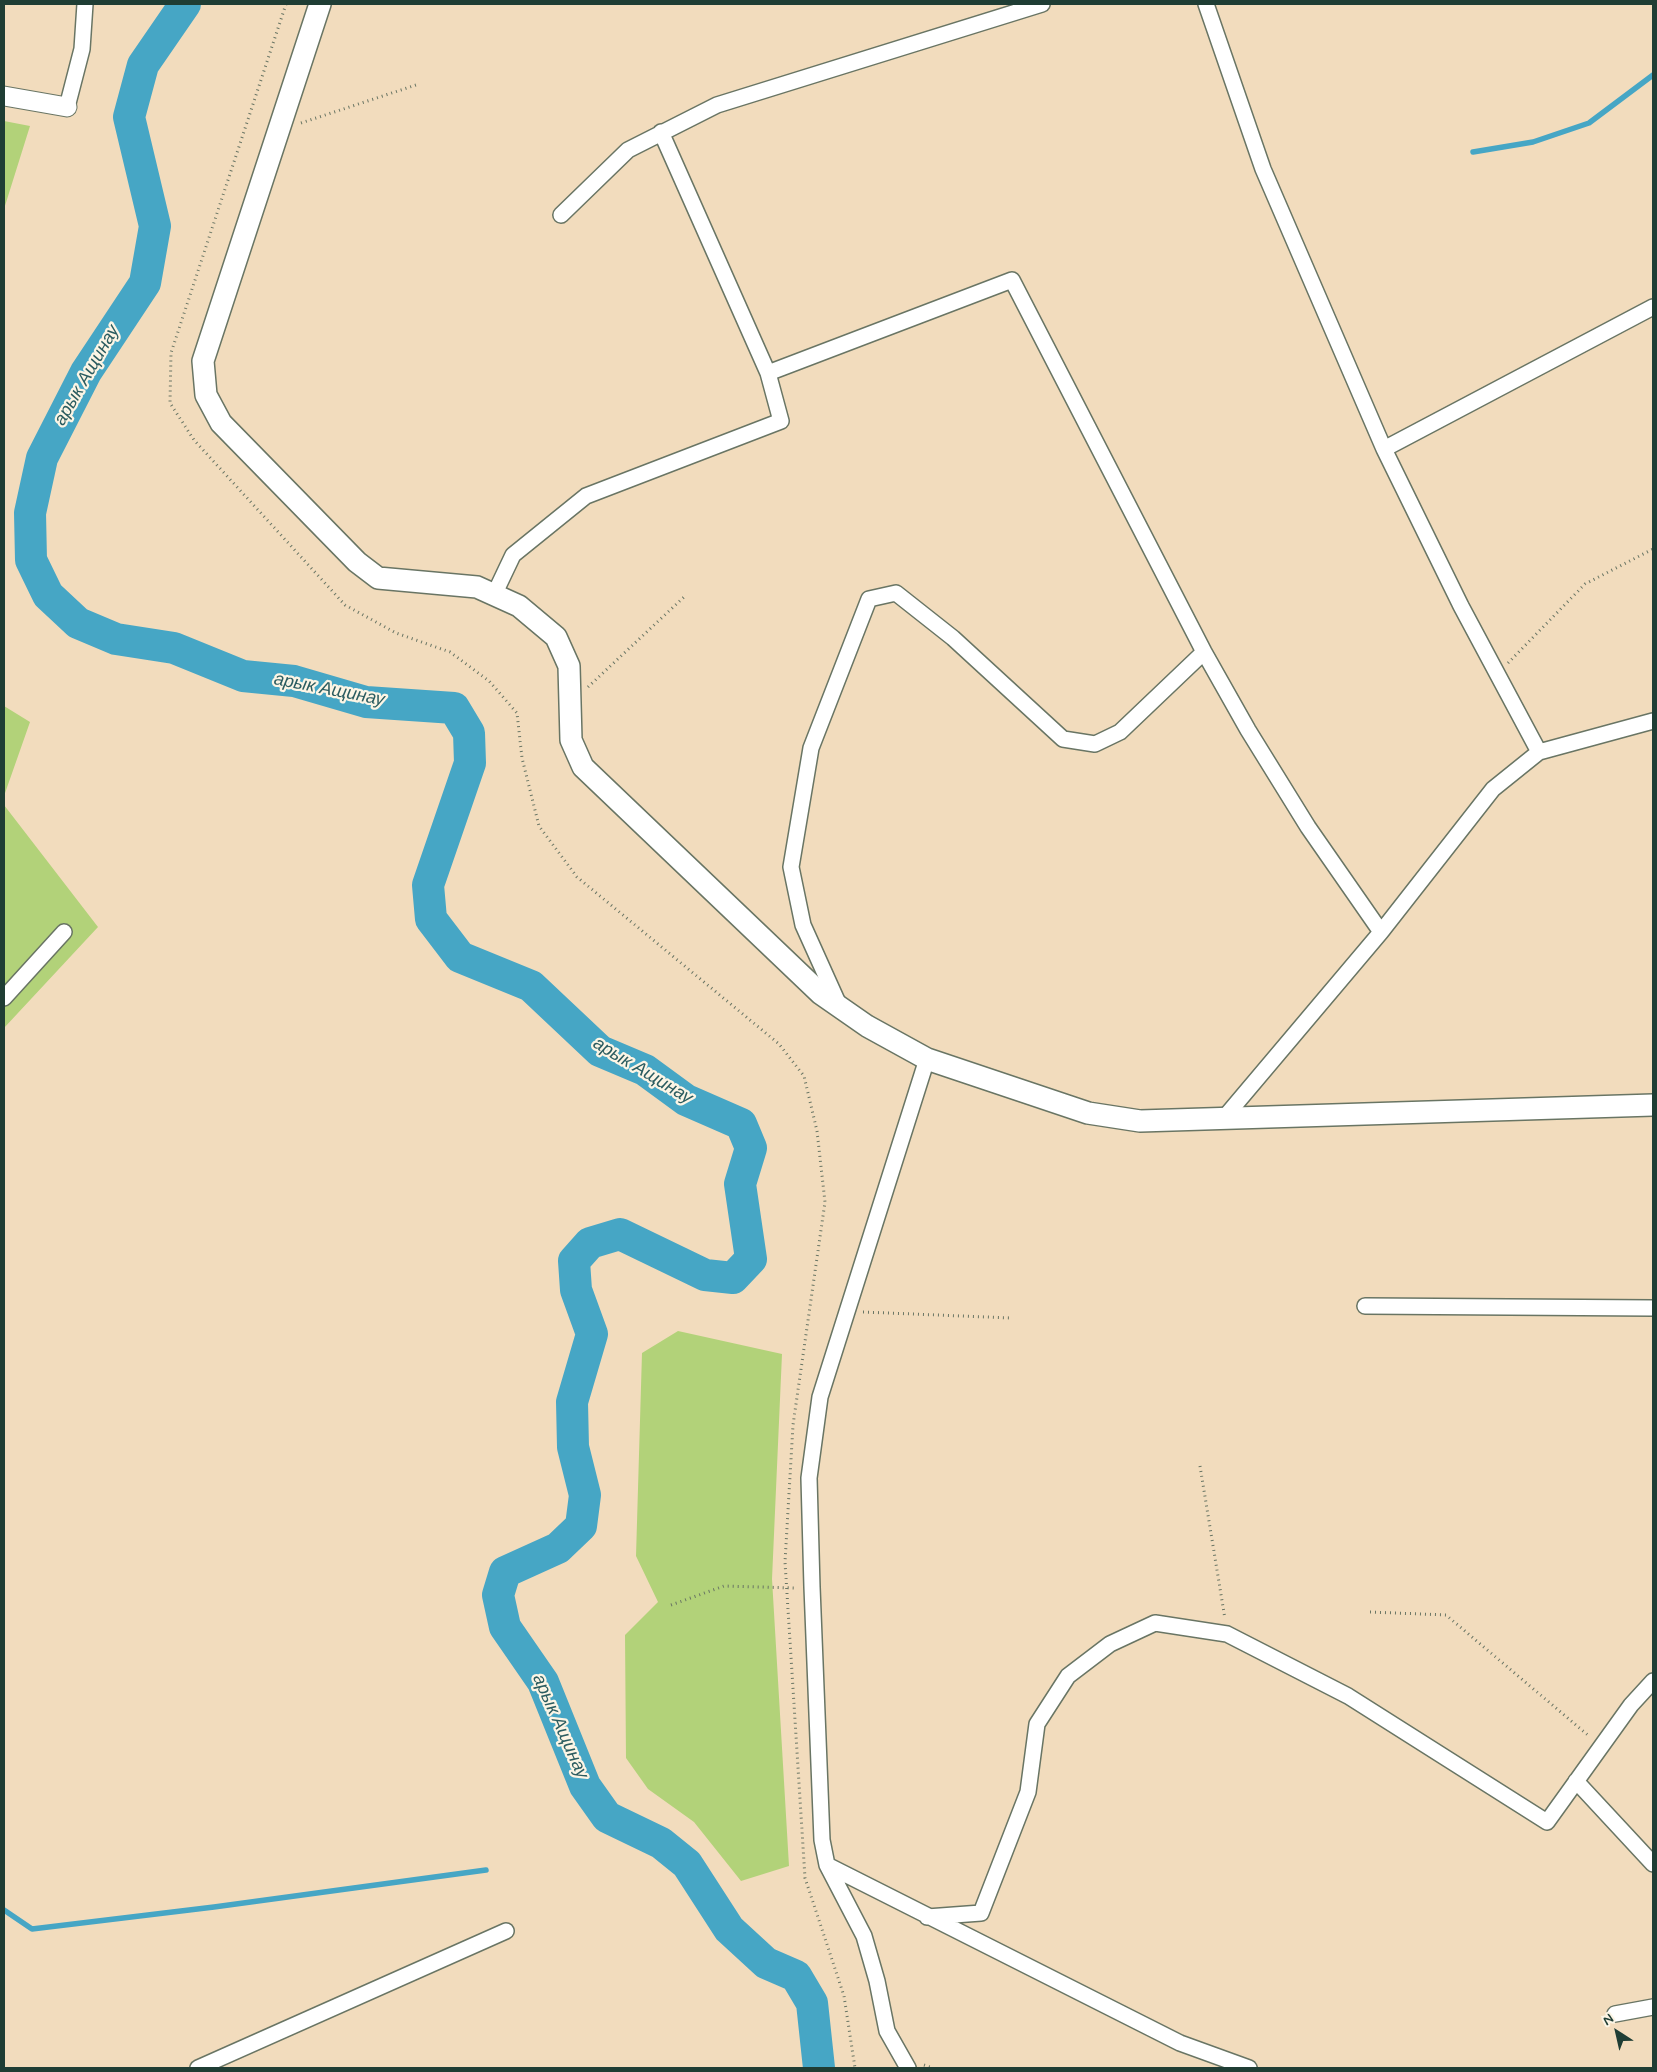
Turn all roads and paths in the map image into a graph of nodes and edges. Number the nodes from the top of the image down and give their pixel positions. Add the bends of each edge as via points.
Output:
1 (86, 4) edge
2 (286, 4) edge
3 (320, 4) edge
4 (1042, 4) edge
5 (1206, 4) edge
6 (416, 85) dead end
7 (4, 96) edge
8 (67, 107) joint
9 (279, 130) junction
10 (661, 132) junction
11 (561, 215) dead end
12 (1653, 307) edge
13 (768, 374) junction
14 (1384, 449) junction
15 (1653, 549) edge
16 (494, 595) junction
17 (684, 597) dead end
18 (1204, 652) junction
19 (1498, 674) junction
20 (570, 704) junction
21 (1653, 721) edge
22 (1540, 752) junction
23 (64, 932) dead end
24 (1382, 932) junction
25 (4, 998) edge
26 (839, 1006) junction
27 (927, 1059) junction
28 (1653, 1105) edge
29 (1224, 1118) junction
30 (1365, 1306) dead end
31 (1653, 1308) edge
32 (845, 1312) junction
33 (1011, 1318) dead end
34 (1200, 1466) dead end
35 (812, 1586) junction
36 (787, 1587) junction
37 (671, 1605) dead end
38 (1370, 1612) dead end
39 (1227, 1634) junction
40 (1653, 1681) edge
41 (1601, 1746) junction
42 (1576, 1781) junction
43 (1653, 1864) edge
44 (827, 1865) junction
45 (927, 1917) junction
46 (506, 1931) dead end
47 (1653, 2007) edge
48 (1615, 2014) dead end
49 (198, 2068) edge
50 (855, 2068) edge
51 (908, 2068) edge
52 (1249, 2068) edge

1 - 8 street via 82,49
2 - 36 path via 171,353 170,403 194,440 345,605 396,633 450,652 489,681 516,713 522,758 539,826 577,877 779,1044 804,1076 817,1131 825,1202 793,1425 785,1562
3 - 9 main road
4 - 10 street via 718,106
5 - 14 street via 1263,169
6 - 9 path
7 - 8 street
9 - 16 main road via 203,361 206,395 221,424 357,562 378,578 477,587
10 - 11 street via 628,150
10 - 13 street
12 - 14 street
13 - 16 street via 781,421 586,496 513,555
13 - 18 street via 1012,280
14 - 19 street
15 - 19 path via 1585,584
16 - 20 main road via 519,606 556,637 569,666
17 - 20 path
18 - 24 street via 1308,827
18 - 26 street via 1120,732 1095,744 1062,738 953,638 896,593 869,599 811,748 791,867 803,925
19 - 22 street
20 - 26 main road via 571,740 583,767 821,994
21 - 22 street
22 - 24 street via 1493,789
23 - 25 street
24 - 29 street
26 - 27 main road via 867,1026
27 - 29 main road via 1088,1113 1140,1121
27 - 32 street
28 - 29 main road
30 - 31 street
32 - 33 path
32 - 35 street via 820,1396 809,1478
34 - 39 path
35 - 36 path
35 - 44 street via 822,1840
36 - 37 path via 724,1586
36 - 50 path via 805,1878 844,1996
38 - 41 path via 1446,1615
39 - 42 street via 1348,1696 1548,1822
39 - 45 street via 1155,1623 1110,1644 1068,1676 1037,1724 1028,1792 981,1913
40 - 41 street
41 - 42 street
42 - 43 street
44 - 45 street
44 - 51 street via 864,1936 887,2031
45 - 52 street via 1180,2043
46 - 49 street
47 - 48 street

